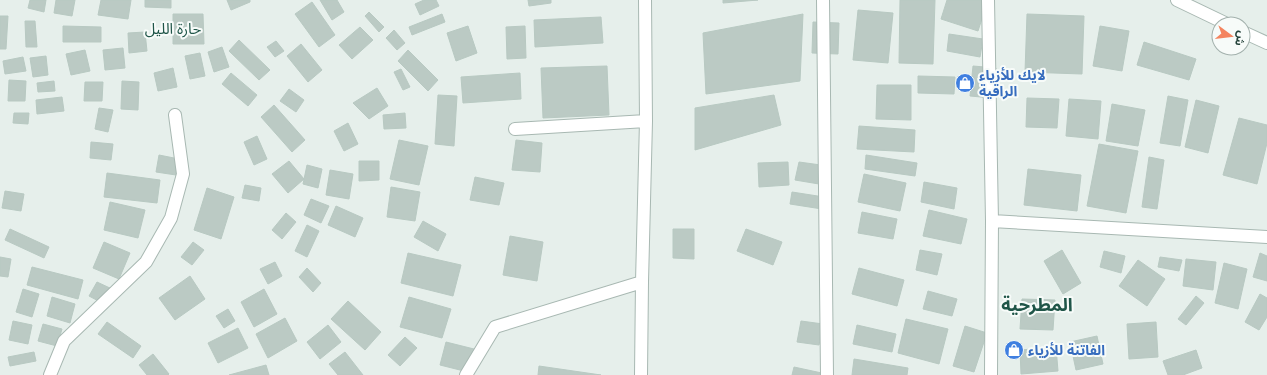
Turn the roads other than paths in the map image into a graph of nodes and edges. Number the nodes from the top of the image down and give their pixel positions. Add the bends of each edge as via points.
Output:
1 (645, 0) edge
2 (823, 0) edge
3 (988, 0) edge
4 (1178, 0) edge
5 (1211, 16) edge
6 (1251, 36) edge
7 (1267, 43) edge
8 (175, 115) dead end
9 (646, 121) junction
10 (515, 129) dead end
11 (992, 221) junction
12 (1267, 237) edge
13 (642, 282) junction
14 (50, 375) edge
15 (466, 375) edge
16 (641, 375) edge
17 (827, 375) edge
18 (991, 375) edge

1 - 9 street
2 - 17 street
3 - 11 street
4 - 5 street
6 - 7 street
8 - 14 street via 183,174 171,218 146,262 64,341
9 - 10 street
9 - 13 street
11 - 12 street
11 - 18 street
13 - 15 street via 495,327
13 - 16 street

